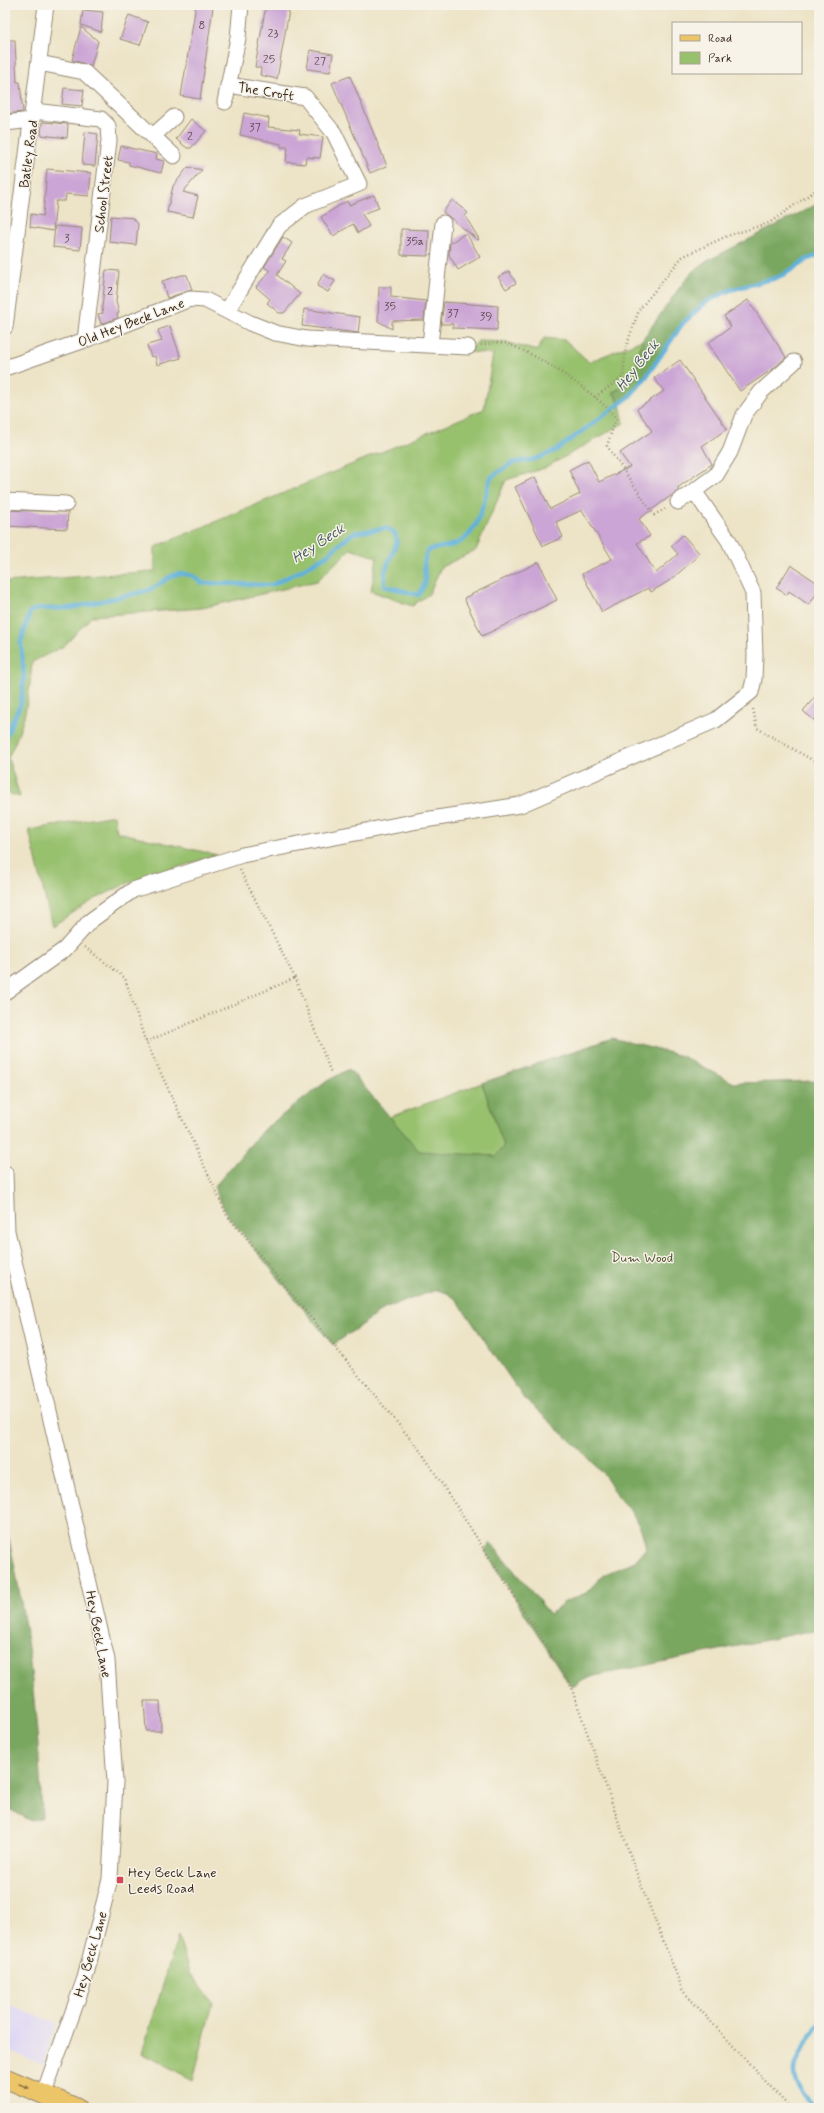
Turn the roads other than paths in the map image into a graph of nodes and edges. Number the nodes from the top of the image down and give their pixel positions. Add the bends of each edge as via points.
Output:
1 (46, 5) edge
2 (241, 5) edge
3 (39, 63) junction
4 (228, 85) junction
5 (225, 102) dead end
6 (33, 115) junction
7 (174, 117) dead end
8 (5, 122) edge
9 (154, 135) junction
10 (174, 156) dead end
11 (443, 223) dead end
12 (227, 311) junction
13 (5, 327) edge
14 (85, 340) junction
15 (430, 345) junction
16 (468, 346) road end
17 (794, 362) dead end
18 (5, 368) edge
19 (694, 491) junction
20 (5, 501) edge
21 (678, 502) road end
22 (66, 504) dead end
23 (5, 992) edge
24 (5, 1173) edge
25 (5, 2078) edge
26 (43, 2101) edge
27 (76, 2108) edge

1 - 3 street, Batley Road
2 - 4 street, The Croft via 238,38
3 - 6 street, Batley Road
3 - 9 street via 84,72
4 - 5 street, The Croft
4 - 12 street, The Croft via 305,97 334,133 359,184 305,206 278,226
6 - 8 street
6 - 13 street, Batley Road
6 - 14 street, School Street via 101,119 108,126 109,141
7 - 9 street
9 - 10 street
11 - 15 street
12 - 14 street, Old Hey Beck Lane via 205,300 190,299
12 - 15 street, Old Hey Beck Lane via 276,333 307,339
14 - 18 street, Old Hey Beck Lane
15 - 16 street, Old Hey Beck Lane
17 - 19 street via 757,398 744,415 730,452 716,474
19 - 21 street
19 - 23 street via 729,541 753,593 755,656 751,692 716,720 520,804 234,857 133,890 90,921 65,949
20 - 22 street
24 - 26 street, Hey Beck Lane via 7,1231 107,1660 115,1782 110,1879 85,1978
25 -> 26 main road
26 - 27 main road

